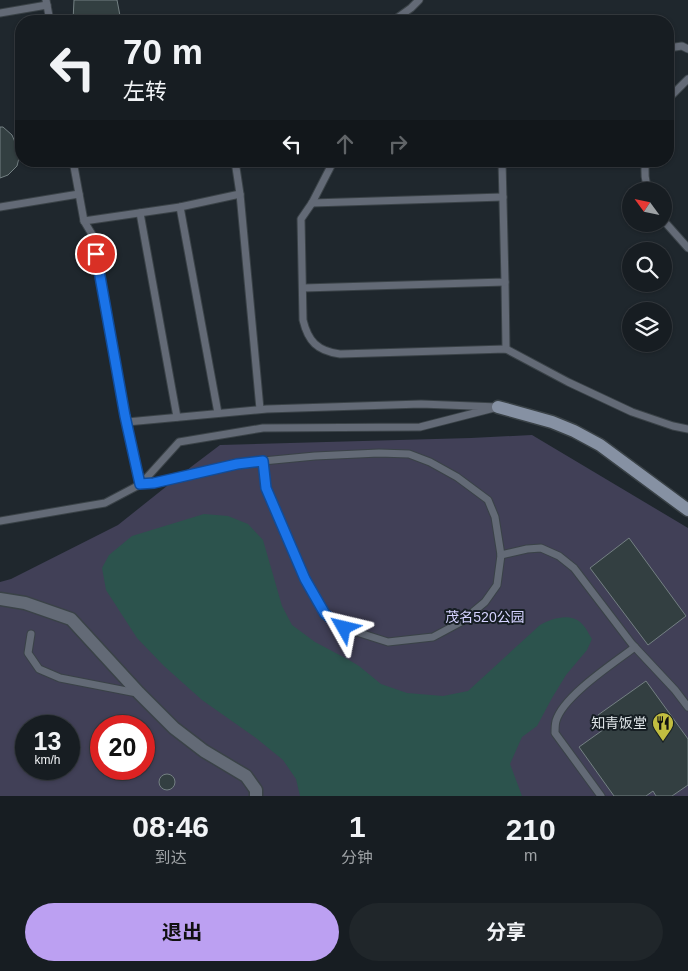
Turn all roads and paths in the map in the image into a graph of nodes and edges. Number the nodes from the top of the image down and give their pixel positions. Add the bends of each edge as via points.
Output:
1 (419, 0) edge
2 (47, 3) edge
3 (0, 13) edge
4 (401, 15) edge
5 (674, 47) edge
6 (688, 49) edge
7 (688, 79) edge
8 (674, 94) edge
9 (74, 167) edge
10 (236, 167) edge
11 (330, 167) edge
12 (502, 167) edge
13 (645, 167) edge
14 (646, 182) edge
15 (79, 194) junction
16 (240, 194) junction
17 (503, 197) junction
18 (312, 202) junction
19 (0, 207) edge
20 (180, 207) junction
21 (140, 213) junction
22 (84, 222) junction
23 (672, 230) edge
24 (688, 248) edge
25 (504, 282) junction
26 (303, 288) junction
27 (506, 349) junction
28 (498, 407) junction
29 (260, 409) junction
30 (218, 413) junction
31 (177, 417) junction
32 (127, 422) junction
33 (688, 429) edge
34 (263, 461) junction
35 (140, 484) junction
36 (688, 510) edge
37 (0, 521) edge
38 (501, 555) junction
39 (0, 599) edge
40 (31, 634) dead end
41 (635, 647) junction
42 (140, 693) junction
43 (688, 707) edge
44 (256, 796) edge
45 (601, 796) edge

1 - 4 lane
2 - 3 lane
5 - 6 lane
7 - 8 lane
9 - 15 lane
10 - 16 lane
11 - 18 lane
12 - 17 lane
13 - 14 lane
15 - 19 lane
15 - 22 lane
16 - 20 lane
16 - 29 lane
17 - 18 lane
17 - 25 lane
18 - 26 lane via 301,219
20 - 21 lane
20 - 30 lane
21 - 22 lane
21 - 31 lane
22 - 32 lane via 93,236
23 - 24 lane
25 - 26 lane
25 - 27 lane
26 - 27 lane via 306,330 319,348 329,353
27 - 33 lane via 632,412
28 - 29 lane via 421,404
28 - 35 lane via 420,427 263,428 179,442
28 - 36 street via 552,422 600,445
29 - 30 lane
30 - 31 lane
31 - 32 lane
32 - 35 lane
34 - 35 lane
34 - 38 lane via 379,453 409,454 430,462 488,500 495,517
34 - 38 lane via 266,488 305,579 325,614 344,628 388,642 433,637 461,622 485,602 497,585
35 - 37 lane via 105,503
38 - 41 lane via 541,548 559,556 574,568
39 - 42 street via 25,603 71,619
40 - 42 lane via 28,653 39,669 60,678
41 - 43 lane
41 - 45 lane via 582,687 561,710 556,721 555,733
42 - 44 street via 174,728 246,776 256,790

